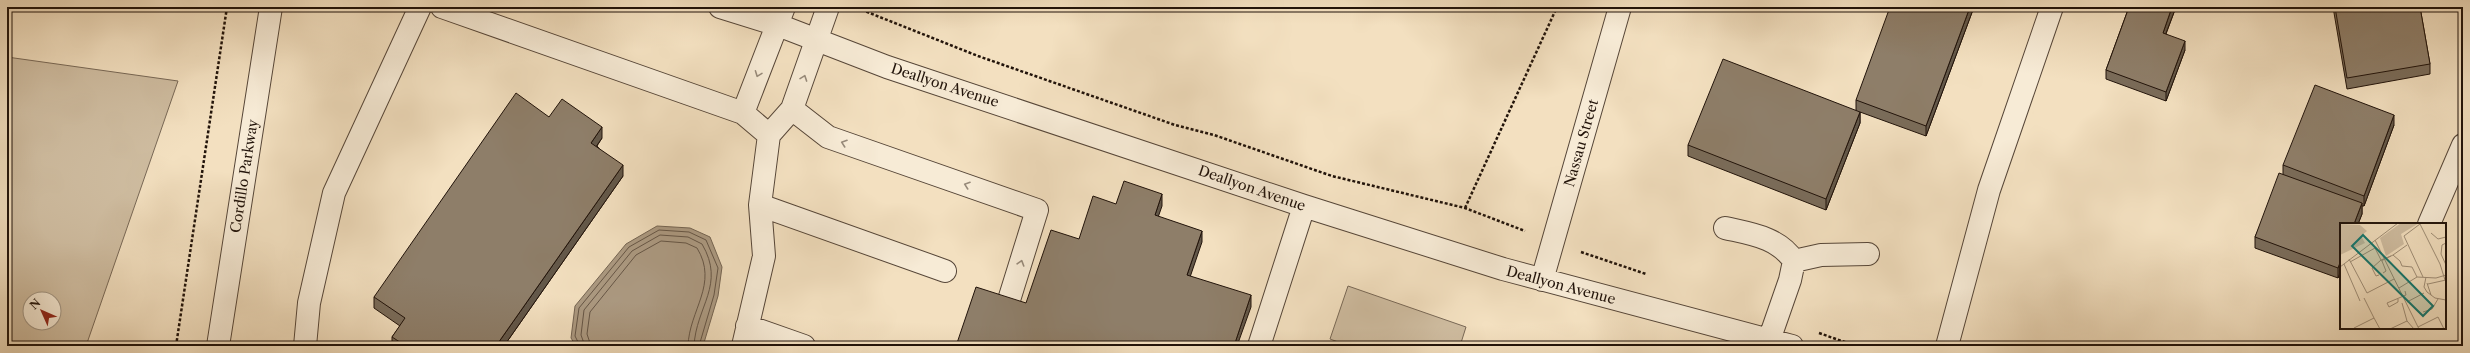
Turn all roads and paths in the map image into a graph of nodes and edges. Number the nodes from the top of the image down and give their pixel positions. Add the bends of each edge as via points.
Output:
1 (227, 7) edge
2 (271, 7) edge
3 (420, 7) edge
4 (442, 7) edge
5 (720, 7) edge
6 (828, 7) edge
7 (855, 7) edge
8 (1558, 7) edge
9 (1620, 7) edge
10 (2052, 7) edge
11 (781, 16) edge
12 (818, 40) junction
13 (792, 109) junction
14 (743, 113) junction
15 (769, 135) junction
16 (2463, 145) edge
17 (760, 204) junction
18 (1304, 206) junction
19 (1465, 208) junction
20 (2429, 223) edge
21 (1725, 228) dead end
22 (1553, 241) junction
23 (1868, 254) dead end
24 (1794, 261) junction
25 (945, 271) dead end
26 (1649, 275) dead end
27 (1542, 280) junction
28 (1009, 300) edge
29 (1777, 318) junction
30 (745, 336) edge
31 (1768, 343) edge
32 (176, 346) edge
33 (218, 346) edge
34 (305, 346) edge
35 (804, 346) edge
36 (1260, 346) edge
37 (1792, 346) edge
38 (1856, 346) edge
39 (1947, 346) edge

1 - 32 path
2 - 33 street, Cordillo Parkway
3 - 34 street via 334,193 309,304
4 - 14 street
5 - 11 street, Deallyon Avenue
6 - 12 street
7 - 19 path via 978,56 1175,125 1214,135 1332,176
8 - 19 path
9 - 22 street, Nassau Street
10 - 39 street via 1989,190
11 - 12 street, Deallyon Avenue
11 -> 14 street
13 -> 12 street
12 - 18 street, Deallyon Avenue via 887,67
13 - 15 street
28 -> 13 street via 1037,210 828,137
14 - 15 street
15 - 17 street
16 - 20 street
17 - 25 street
17 - 30 street via 764,256
18 - 27 street, Deallyon Avenue
18 - 36 street
19 - 22 path
21 - 24 street via 1765,237 1787,251
22 - 26 path
22 - 27 street, Nassau Street
23 - 24 street via 1821,255
24 - 29 street
27 - 31 street, Deallyon Avenue
29 - 31 street
29 - 38 path
30 - 35 street
31 - 37 street, Deallyon Avenue

